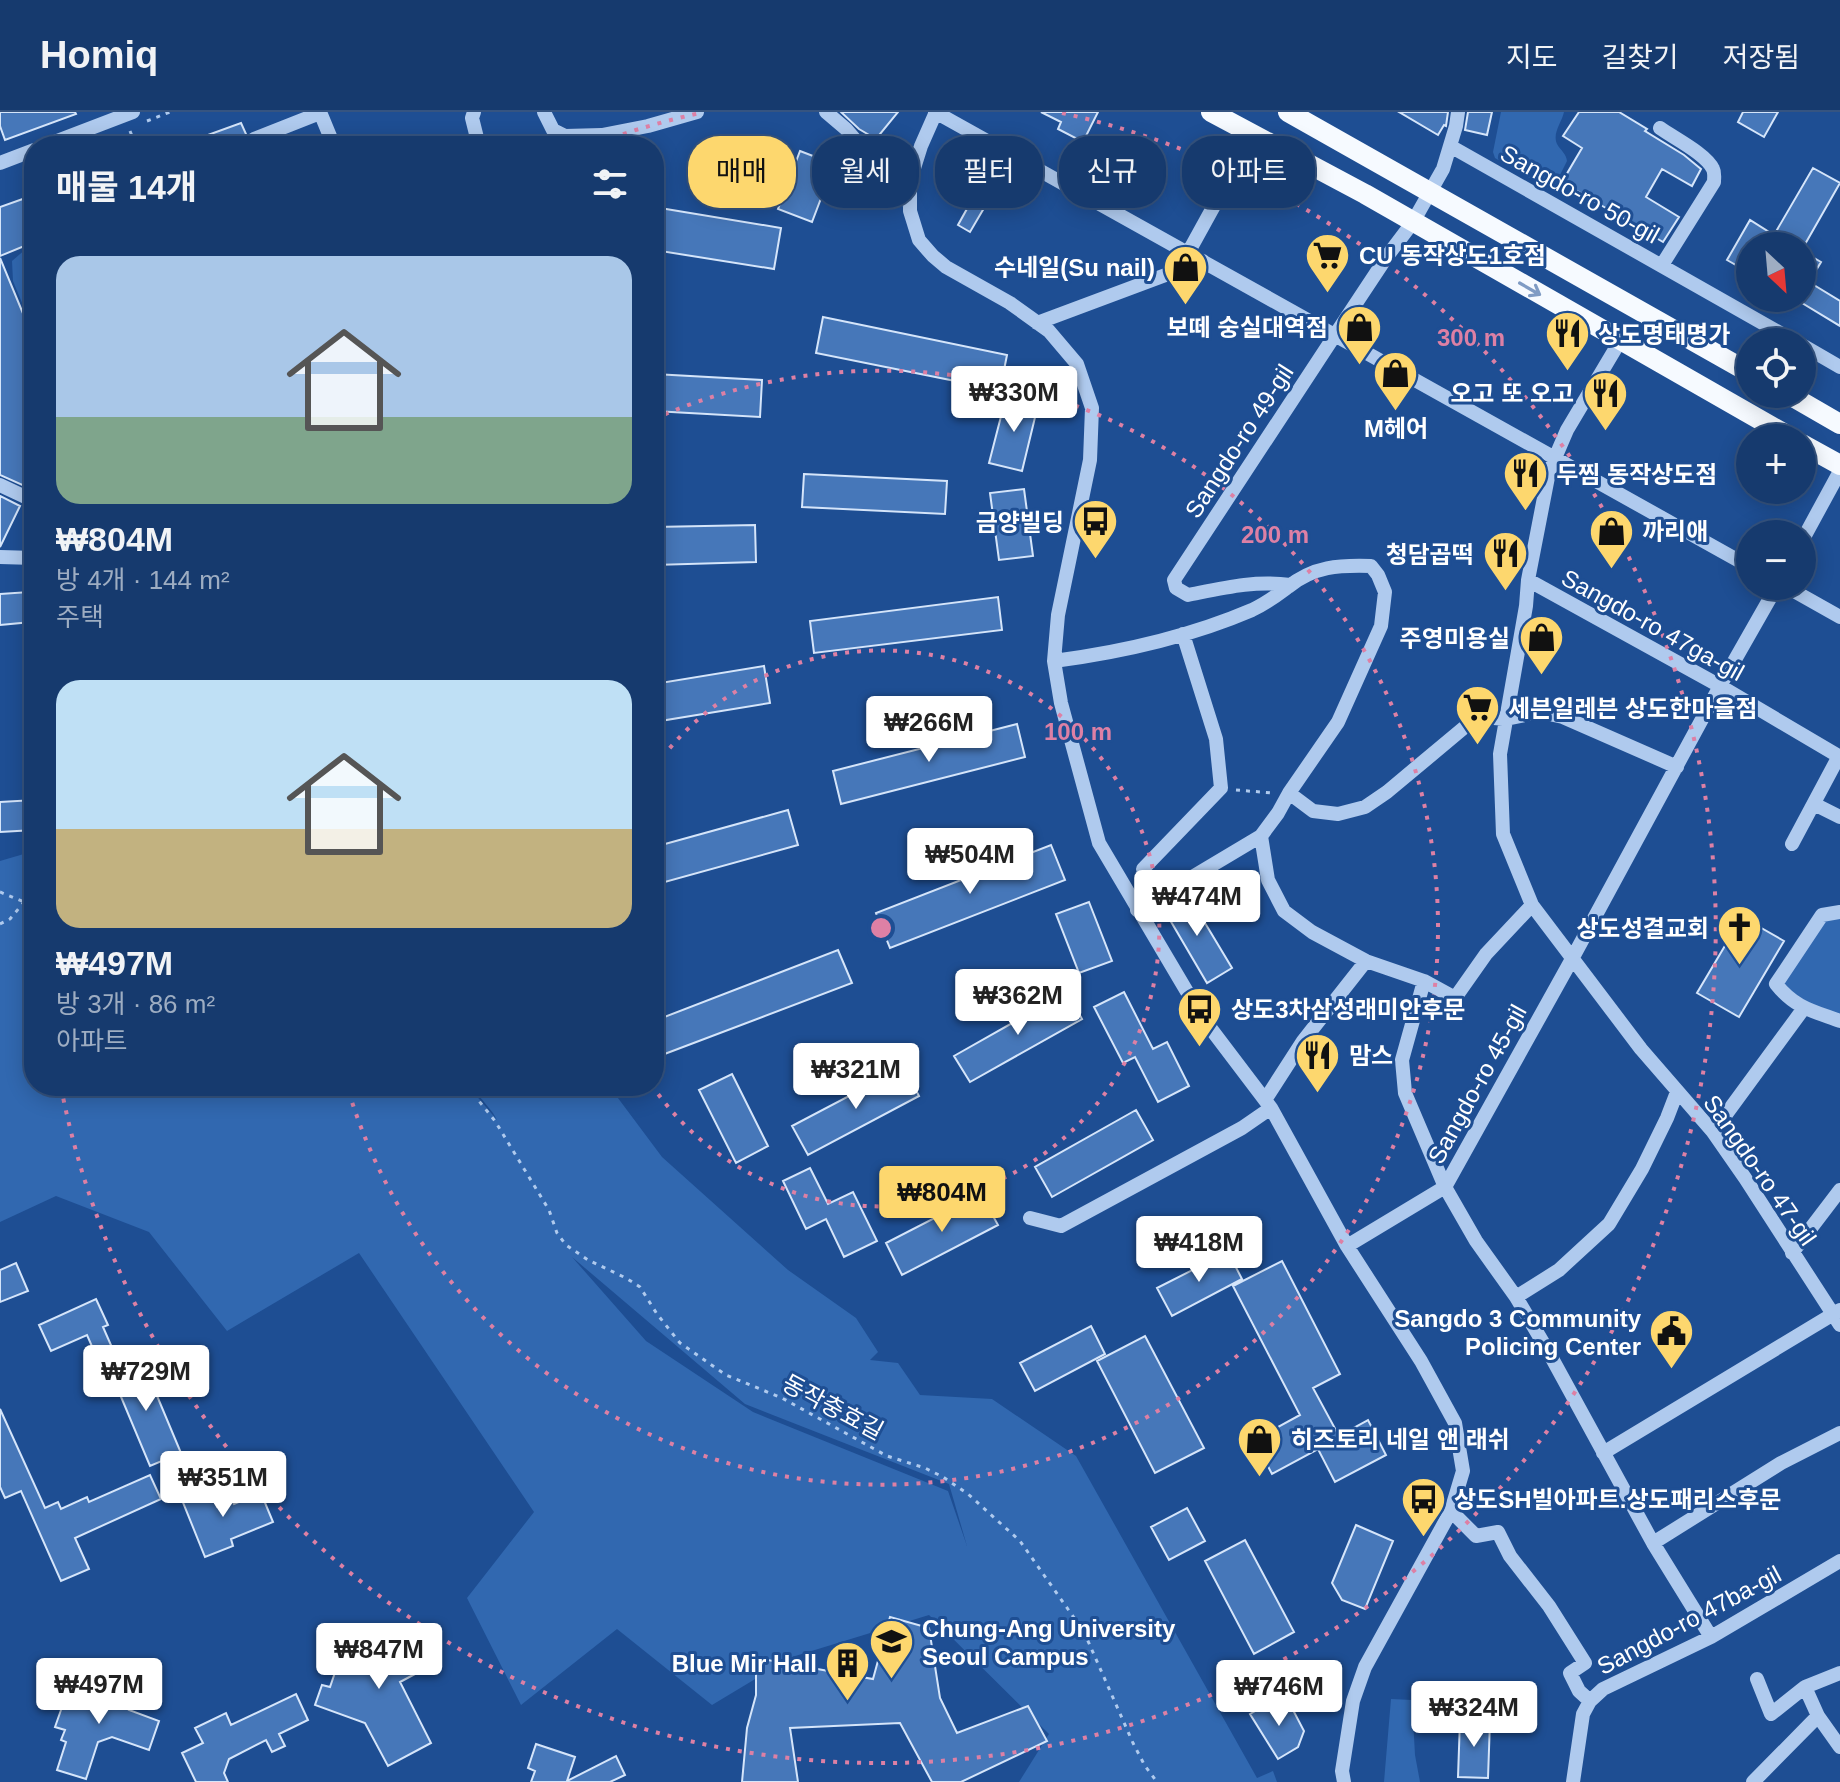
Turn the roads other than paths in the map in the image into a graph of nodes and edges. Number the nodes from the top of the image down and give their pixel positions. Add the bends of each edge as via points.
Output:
1 (133, 112) edge
2 (320, 112) edge
3 (474, 112) edge
4 (544, 112) edge
5 (697, 112) edge
6 (826, 112) edge
7 (936, 112) edge
8 (1211, 112) edge
9 (1288, 112) edge
10 (1458, 112) edge
11 (1660, 128) dead end
12 (1253, 135) junction
13 (70, 136) edge
14 (261, 136) edge
15 (330, 136) edge
16 (476, 136) edge
17 (852, 136) edge
18 (1450, 146) junction
19 (919, 152) edge
20 (24, 154) edge
21 (0, 163) edge
22 (1431, 192) junction
23 (910, 208) edge
24 (1413, 222) junction
25 (1188, 253) junction
26 (1203, 261) junction
27 (1662, 265) junction
28 (1037, 323) junction
29 (1772, 328) edge
30 (1335, 335) junction
31 (1620, 341) junction
32 (1816, 353) edge
33 (1736, 365) edge
34 (1840, 367) edge
35 (1812, 408) edge
36 (1767, 424) edge
37 (1840, 424) edge
38 (1816, 453) edge
39 (1555, 458) junction
40 (1840, 468) edge
41 (0, 485) edge
42 (24, 496) edge
43 (1813, 520) edge
44 (0, 557) edge
45 (24, 558) edge
46 (1736, 559) edge
47 (1528, 580) junction
48 (1290, 585) junction
49 (1769, 600) edge
50 (1810, 600) edge
51 (1840, 617) edge
52 (1183, 634) junction
53 (1054, 661) junction
54 (1720, 686) junction
55 (1506, 719) junction
56 (1840, 757) edge
57 (1677, 767) junction
58 (1289, 793) junction
59 (1814, 804) junction
60 (1840, 817) edge
61 (1261, 836) junction
62 (1792, 844) dead end
63 (1143, 869) dead end
64 (1532, 905) junction
65 (1137, 910) junction
66 (1840, 912) edge
67 (1572, 959) junction
68 (1366, 961) junction
69 (1424, 981) junction
70 (1804, 1008) junction
71 (1840, 1021) edge
72 (1677, 1092) junction
73 (1268, 1104) junction
74 (1713, 1132) junction
75 (1445, 1187) junction
76 (1840, 1190) edge
77 (1030, 1218) dead end
78 (1347, 1246) junction
79 (1792, 1253) junction
80 (1516, 1297) junction
81 (1838, 1316) edge
82 (1840, 1433) edge
83 (1603, 1453) junction
84 (1451, 1511) junction
85 (1653, 1543) junction
86 (1840, 1561) edge
87 (1711, 1637) junction
88 (1840, 1673) edge
89 (1757, 1679) dead end
90 (1805, 1687) junction
91 (1590, 1701) junction
92 (1818, 1716) junction
93 (1840, 1747) edge
94 (1344, 1782) edge
95 (1573, 1782) edge
96 (1753, 1782) edge

1 - 13 street
2 - 14 street
2 - 15 street
3 - 16 street
4 - 5 street via 553,130 565,136 602,135
6 - 17 street
7 - 19 street
7 - 25 street
8 - 12 main road
9 - 22 main road
10 - 18 street
11 - 27 street via 1706,160 1714,176
12 - 24 main road
12 - 25 street
18 - 22 street
18 - 27 street, Sangdo-ro 50-gil
20 - 21 street
22 - 24 street
22 - 33 main road
23 - 28 street via 919,240 933,256
24 - 30 street, Sangdo-ro 49-gil
24 -> 31 main road
25 - 26 street
26 - 28 street
26 - 30 street
27 - 29 street, Sangdo-ro 50-gil
28 - 53 street via 1077,364 1092,408 1090,460 1058,615
30 - 39 street
30 - 48 street, Sangdo-ro 49-gil via 1174,580 1188,595 1247,583
31 - 36 main road
31 - 39 street, Sangdo-ro 47-gil
32 - 34 street
35 - 37 main road
38 - 40 main road
39 - 46 street
39 - 47 street, Sangdo-ro 47-gil
40 - 43 street
41 - 42 street
44 - 45 street
47 - 54 street, Sangdo-ro 47ga-gil
47 - 55 street, Sangdo-ro 47-gil
48 - 52 street via 1251,610
48 - 58 street via 1336,565 1371,566 1385,592 1381,626 1338,722
49 - 54 street, Sangdo-ro 45-gil
50 - 51 street
52 - 53 street
52 - 63 street via 1216,739 1221,788
53 - 65 street via 1099,843
54 - 56 street, Sangdo-ro 47ga-gil
54 - 57 street, Sangdo-ro 45-gil
55 - 57 street via 1539,712 1563,717
55 - 58 street via 1482,717 1466,726 1365,807 1338,814 1313,811
55 - 64 street, Sangdo-ro 47-gil via 1500,754 1503,834
56 - 59 street, Sangdo-ro 47ga-gil
57 - 67 street, Sangdo-ro 45-gil
58 - 61 street
59 - 60 street
59 - 62 street, Sangdo-ro 47ga-gil
61 - 65 street
61 - 68 street via 1268,880 1284,911
64 - 67 street, Sangdo-ro 47-gil
64 - 69 street via 1486,954 1455,998
65 - 73 street via 1202,1017
66 - 70 street via 1822,915 1776,984 1787,999
67 - 72 street, Sangdo-ro 47-gil
67 - 75 street, Sangdo-ro 45-gil
68 - 69 street
68 - 73 street via 1303,1041
69 - 75 street via 1402,1060 1405,1093
70 - 71 street
70 - 74 street
72 - 74 street, Sangdo-ro 47-gil
72 - 80 street, Sangdo-ro 47-gil via 1642,1169 1609,1224 1559,1270
73 - 77 street via 1242,1128 1061,1226
73 - 78 street
74 - 79 street, Sangdo-ro 47-gil
75 - 78 street
75 - 80 street, Sangdo-ro 45-gil
76 - 79 street
78 - 84 street via 1455,1423 1463,1471
79 - 81 street, Sangdo-ro 47-gil
80 - 83 street, Sangdo-ro 45-gil
81 - 83 street, Sangdo-ro 47-gil
82 - 85 street via 1781,1463
83 - 85 street, Sangdo-ro 45-gil
84 - 91 street via 1476,1536 1498,1532 1585,1663 1570,1673
84 - 94 street via 1365,1667 1353,1701
85 - 87 street, Sangdo-ro 45-gil
86 - 87 street, Sangdo-ro 47ba-gil
87 - 91 street, Sangdo-ro 47ba-gil via 1603,1689
88 - 90 street
89 - 90 street via 1771,1714
90 - 92 street
91 - 95 street, Sangdo-ro 47ba-gil via 1583,1714
92 - 93 street
92 - 96 street

